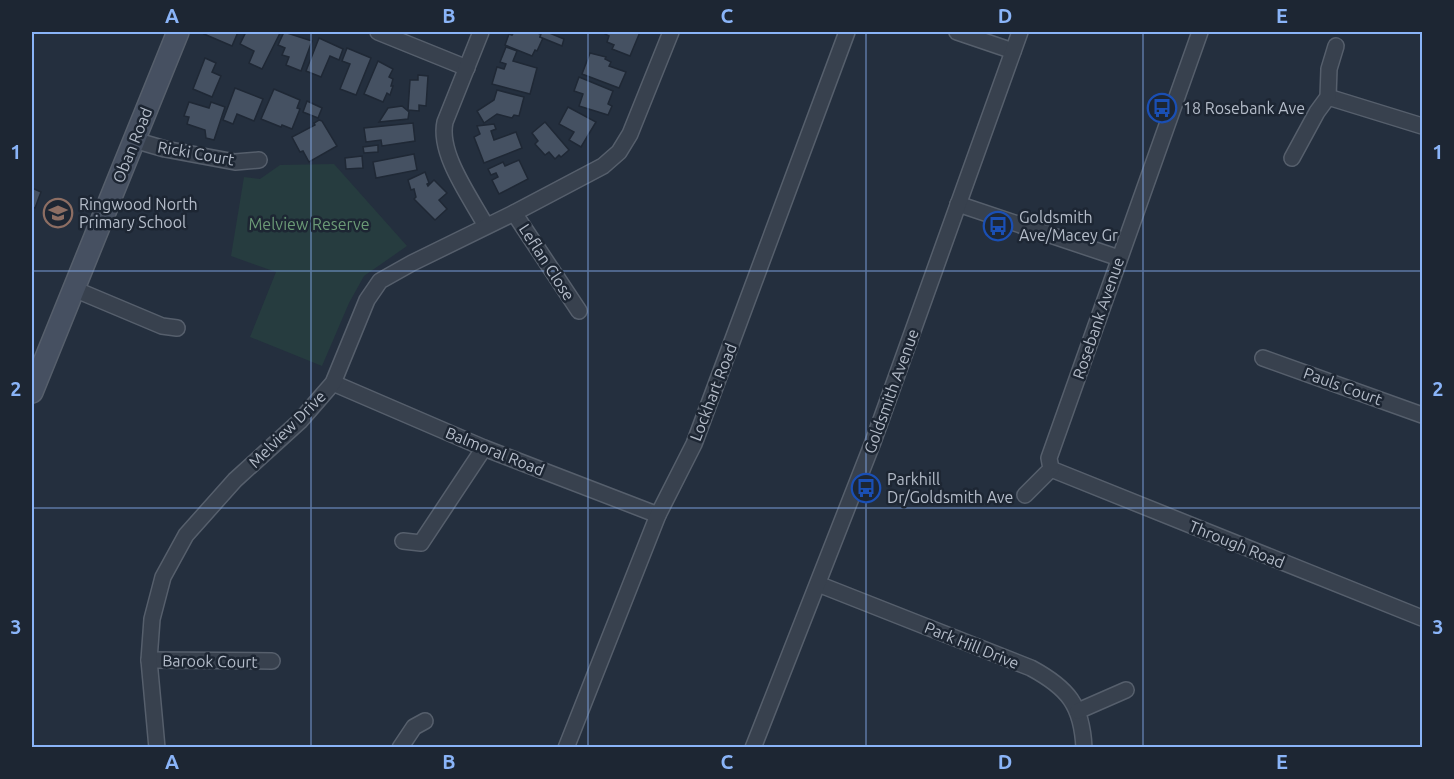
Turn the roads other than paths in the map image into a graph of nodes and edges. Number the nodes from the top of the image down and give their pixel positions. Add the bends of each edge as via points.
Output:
1 (178, 32) edge
2 (378, 32) edge
3 (482, 32) edge
4 (671, 32) edge
5 (847, 32) edge
6 (957, 32) edge
7 (1020, 32) edge
8 (1200, 32) edge
9 (1336, 46) dead end
10 (1013, 51) junction
11 (467, 68) junction
12 (1329, 97) junction
13 (1422, 126) edge
14 (134, 141) junction
15 (1292, 158) dead end
16 (259, 160) dead end
17 (958, 204) junction
18 (514, 213) junction
19 (486, 226) junction
20 (1119, 258) junction
21 (74, 289) junction
22 (579, 311) dead end
23 (177, 328) dead end
24 (1263, 358) dead end
25 (333, 383) junction
26 (32, 392) edge
27 (1422, 415) edge
28 (484, 448) junction
29 (1051, 469) junction
30 (1025, 495) dead end
31 (657, 515) junction
32 (403, 540) dead end
33 (818, 584) junction
34 (1422, 618) edge
35 (149, 660) junction
36 (272, 661) dead end
37 (1126, 690) dead end
38 (1078, 711) junction
39 (425, 721) dead end
40 (157, 747) edge
41 (400, 747) edge
42 (566, 747) edge
43 (756, 747) edge
44 (1084, 747) edge

1 - 14 street, Oban Road
2 - 11 street
3 - 11 street
4 - 18 street, Melview Drive via 619,152 603,166
5 - 31 street, Lockhart Road via 694,444
6 - 10 street
7 - 10 street, Goldsmith Avenue
8 - 20 street, Rosebank Avenue
9 - 12 street via 1329,69
10 - 17 street, Goldsmith Avenue
11 - 19 street via 442,134
12 - 13 street
12 - 15 street
14 - 16 street, Ricki Court via 235,162
14 - 21 street, Oban Road
17 - 20 street
17 - 33 street, Goldsmith Avenue
18 - 19 street, Melview Drive
18 - 22 street, Leflan Close
19 - 25 street, Melview Drive via 380,281 367,300
20 - 29 street, Rosebank Avenue via 1049,458
21 - 23 street via 162,326
21 - 26 street, Oban Road
24 - 27 street, Pauls Court
25 - 28 street, Balmoral Road
25 - 35 street, Melview Drive via 300,421 235,480 186,535 163,577 152,619
28 - 31 street, Balmoral Road
28 - 32 street via 422,543
29 - 30 street
29 - 34 street, Through Road
31 - 42 street, Lockhart Road
33 - 38 street, Park Hill Drive via 1031,668 1070,695
33 - 43 street, Goldsmith Avenue
35 - 36 street, Barook Court
35 - 40 street, Melview Drive
37 - 38 street
38 - 44 street, Park Hill Drive
39 - 41 street via 414,727

